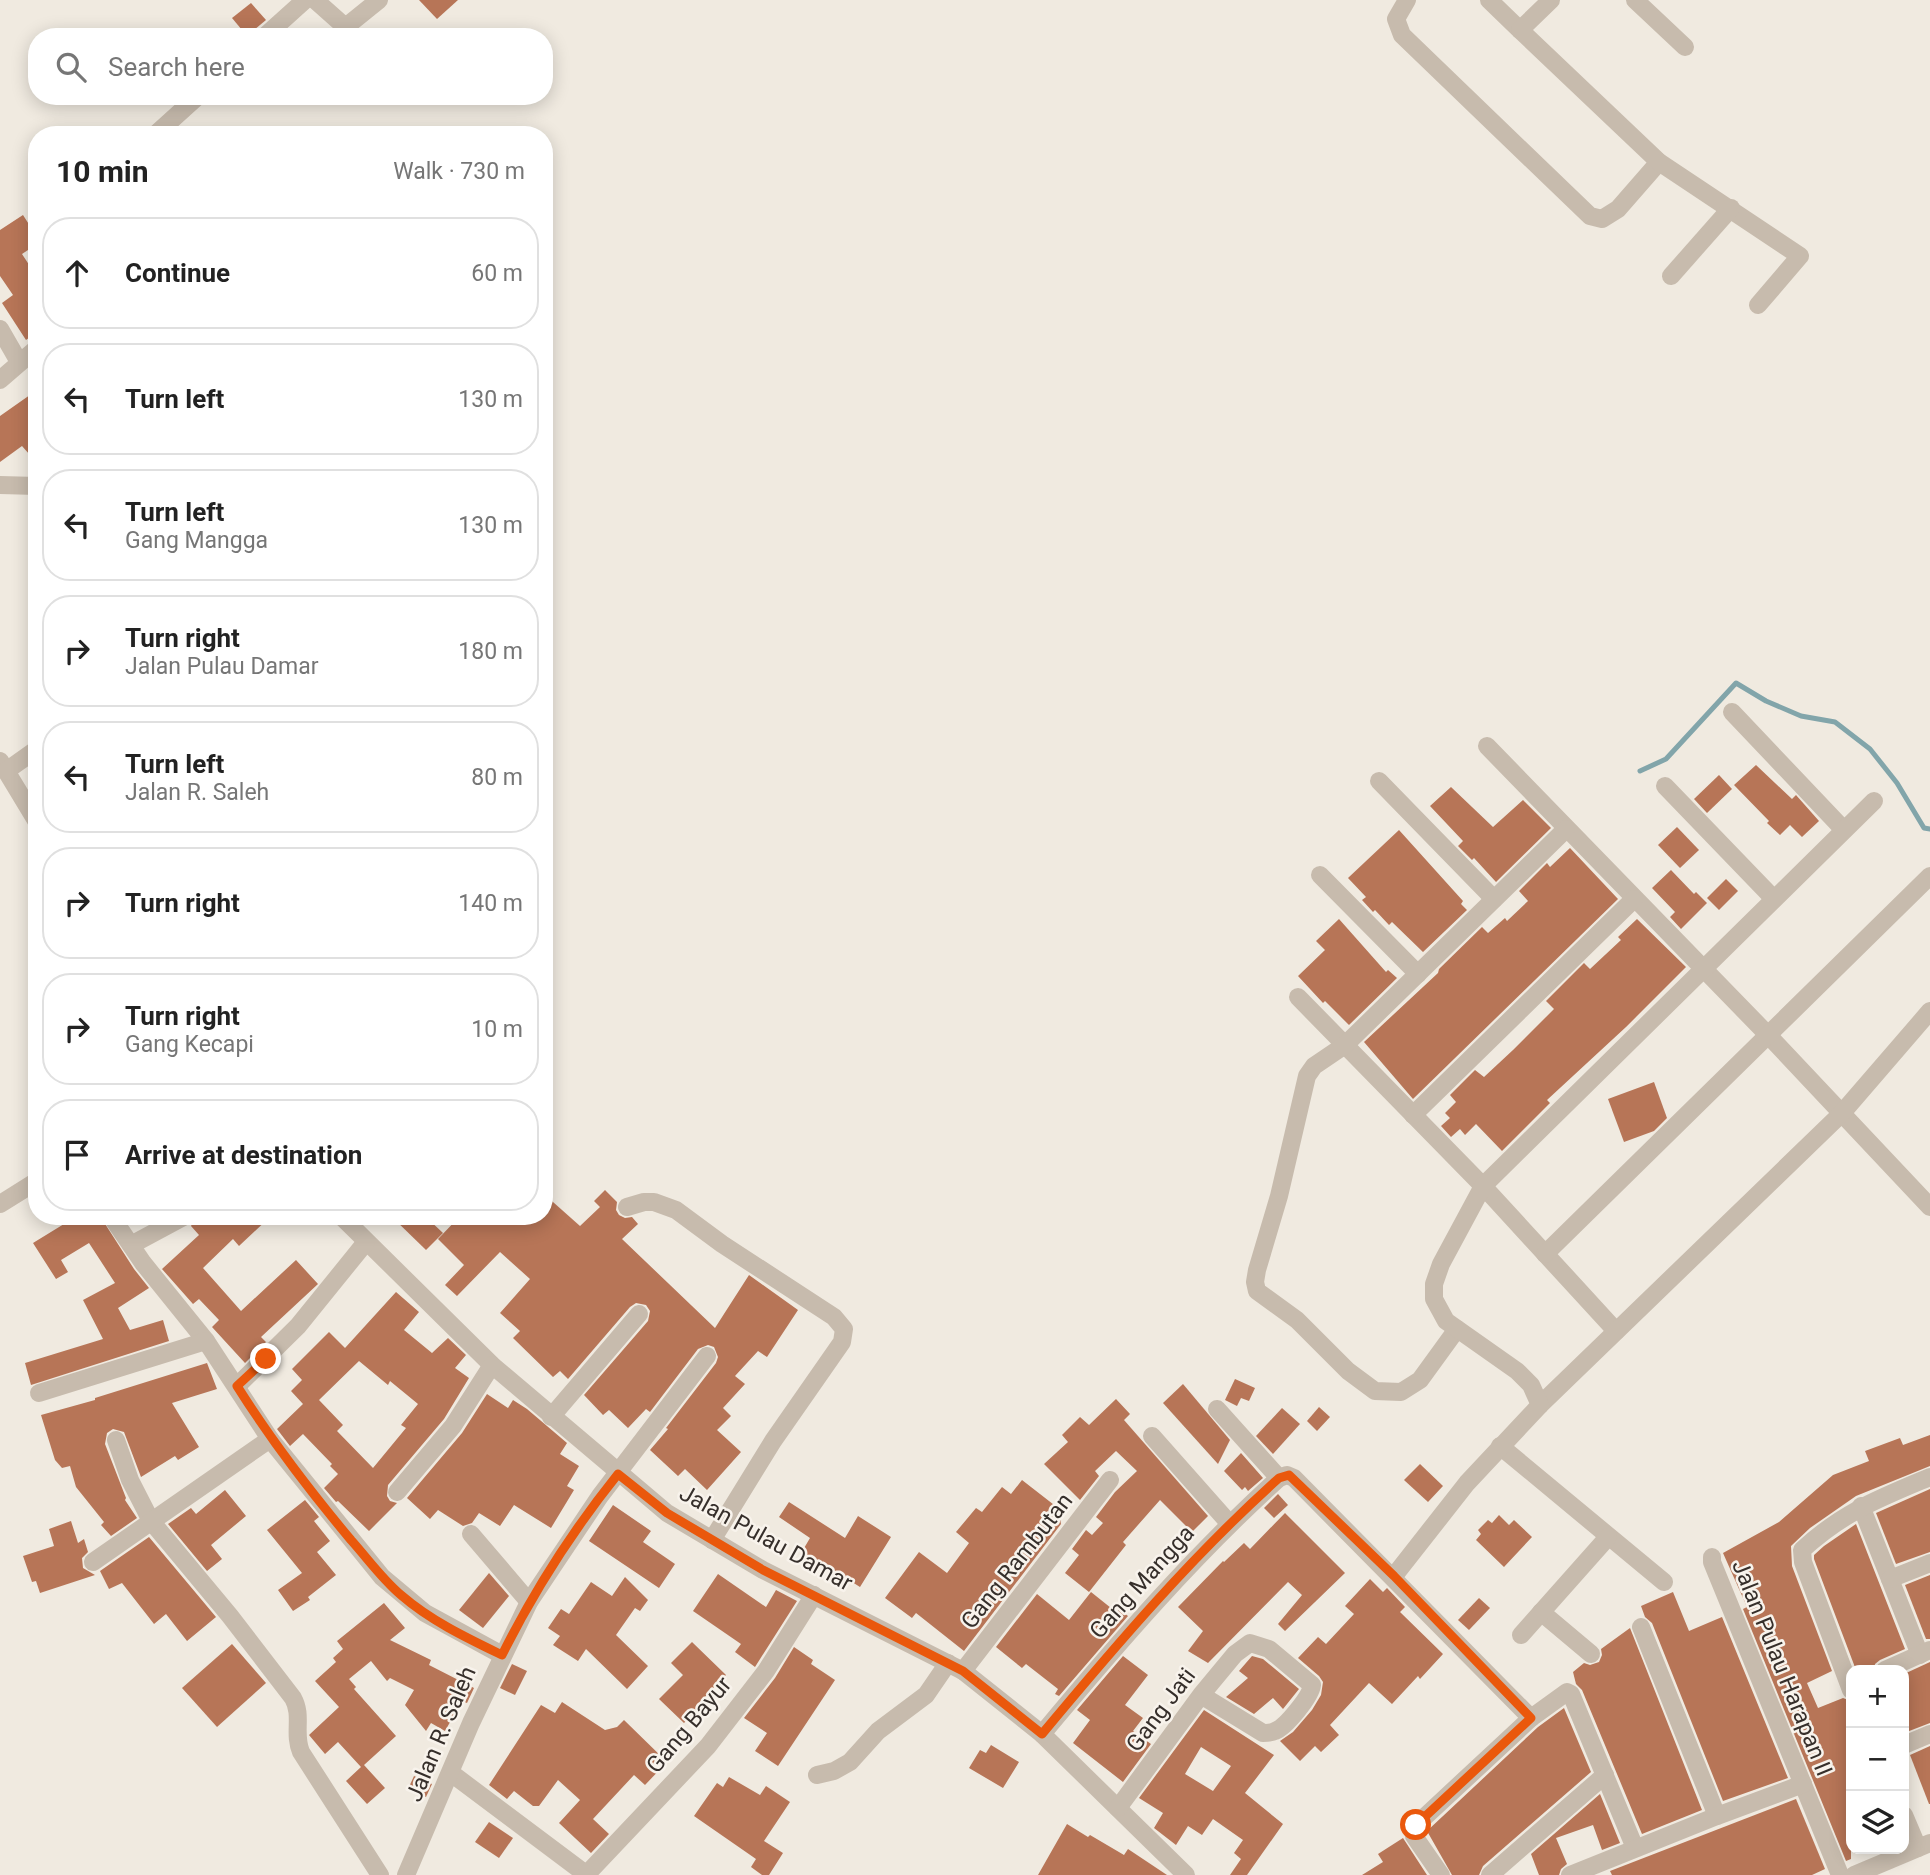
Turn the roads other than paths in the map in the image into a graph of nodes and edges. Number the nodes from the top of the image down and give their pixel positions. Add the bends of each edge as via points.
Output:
1 (305, 0) edge
2 (315, 0) edge
3 (379, 0) edge
4 (1406, 0) edge
5 (1489, 0) edge
6 (1551, 0) edge
7 (1635, 0) edge
8 (274, 28) edge
9 (1520, 30) junction
10 (1685, 47) dead end
11 (188, 105) edge
12 (165, 126) edge
13 (1659, 162) junction
14 (1731, 208) junction
15 (1671, 276) dead end
16 (1759, 305) dead end
17 (0, 329) edge
18 (28, 355) edge
19 (19, 362) junction
20 (0, 380) edge
21 (0, 485) edge
22 (28, 486) edge
23 (1732, 712) dead end
24 (1487, 746) dead end
25 (28, 754) edge
26 (3, 766) edge
27 (1379, 781) dead end
28 (1665, 786) dead end
29 (1874, 801) dead end
30 (28, 807) edge
31 (1566, 829) junction
32 (1843, 829) junction
33 (1320, 875) dead end
34 (1930, 876) edge
35 (1773, 898) junction
36 (1494, 899) junction
37 (1634, 899) junction
38 (1703, 968) junction
39 (1418, 974) junction
40 (1298, 997) dead end
41 (1930, 1011) edge
42 (1768, 1035) junction
43 (1345, 1045) junction
44 (1843, 1113) junction
45 (1413, 1115) junction
46 (1483, 1186) junction
47 (28, 1187) edge
48 (0, 1204) edge
49 (1930, 1207) edge
50 (627, 1208) dead end
51 (117, 1225) edge
52 (168, 1225) edge
53 (350, 1225) edge
54 (366, 1242) junction
55 (131, 1245) junction
56 (1545, 1254) junction
57 (639, 1314) dead end
58 (1457, 1329) junction
59 (1616, 1331) junction
60 (206, 1341) junction
61 (707, 1356) dead end
62 (492, 1366) junction
63 (237, 1386) junction
64 (39, 1393) dead end
65 (1540, 1405) junction
66 (1217, 1409) dead end
67 (551, 1417) junction
68 (1152, 1436) dead end
69 (270, 1439) junction
70 (116, 1440) dead end
71 (1500, 1446) junction
72 (618, 1474) junction
73 (1284, 1476) junction
74 (1930, 1477) edge
75 (1110, 1480) dead end
76 (397, 1492) dead end
77 (1861, 1506) junction
78 (151, 1521) junction
79 (1229, 1523) junction
80 (471, 1534) dead end
81 (1608, 1537) junction
82 (712, 1540) junction
83 (1712, 1557) dead end
84 (93, 1562) dead end
85 (1930, 1563) edge
86 (1394, 1576) junction
87 (1890, 1579) junction
88 (1664, 1582) dead end
89 (814, 1595) junction
90 (528, 1602) junction
91 (1541, 1612) junction
92 (1641, 1627) dead end
93 (1521, 1635) dead end
94 (1925, 1652) edge
95 (1591, 1654) dead end
96 (502, 1655) junction
97 (1896, 1665) edge
98 (956, 1667) junction
99 (1846, 1674) edge
100 (1201, 1695) junction
101 (1531, 1718) junction
102 (1042, 1734) junction
103 (1930, 1734) edge
104 (1909, 1743) edge
105 (451, 1773) junction
106 (1605, 1774) junction
107 (817, 1775) dead end
108 (1803, 1784) junction
109 (1118, 1808) junction
110 (1717, 1815) junction
111 (1909, 1823) edge
112 (1924, 1846) edge
113 (1635, 1848) junction
114 (380, 1875) edge
115 (406, 1875) edge
116 (587, 1875) edge
117 (1186, 1875) edge
118 (1441, 1875) edge
119 (1490, 1875) edge
120 (1570, 1875) edge
121 (1840, 1875) edge
122 (1854, 1875) edge

1 - 8 street
2 - 3 street via 348,26
4 - 13 street via 1396,19 1402,35 1591,216 1602,219 1619,209
5 - 9 street
6 - 9 street
7 - 10 street
9 - 13 street
11 - 12 street
13 - 14 street
14 - 15 street
14 - 16 street via 1800,257
17 - 19 street
18 - 19 street
19 - 20 street
21 - 22 street
23 - 32 street
24 - 31 street
25 - 26 street
26 - 30 street
27 - 36 street
28 - 35 street
29 - 32 street
31 - 36 street
31 - 37 street
32 - 35 street
33 - 39 street
34 - 42 street
35 - 38 street
36 - 39 street
37 - 38 street
37 - 45 street
38 - 42 street
38 - 46 street
39 - 43 street
40 - 43 street
41 - 44 street
42 - 44 street
42 - 56 street
43 - 45 street
43 - 58 street via 1307,1076 1257,1270 1257,1291 1297,1320 1375,1391 1401,1392 1420,1380
44 - 49 street
44 - 59 street
45 - 46 street
46 - 56 street
46 - 58 street via 1434,1284 1438,1309
47 - 48 street
50 - 82 street via 654,1202 676,1210 834,1317 844,1329 842,1342
51 - 55 street
52 - 55 street
53 - 54 street, Jalan Pulau Damar
54 - 62 street, Jalan Pulau Damar
54 - 63 street via 298,1326
55 - 60 street
56 - 59 street
57 - 67 street
58 - 65 street via 1517,1371 1531,1385
59 - 65 street
60 - 63 street
60 - 64 street
61 - 72 street, Jalan R. Saleh
62 - 67 street, Jalan Pulau Damar
62 - 76 street via 453,1426
63 - 69 street
65 - 71 street
66 - 73 street
67 - 72 street, Jalan Pulau Damar
68 - 79 street
69 - 78 street
69 - 96 street via 402,1596
70 - 78 street
71 - 81 street
71 - 86 street
72 - 82 street, Jalan Pulau Damar via 667,1513
72 - 90 street, Jalan R. Saleh
73 - 79 street, Gang Mangga
73 - 86 street
74 - 77 street
75 - 98 street, Gang Rambutan
77 - 87 street
77 - 99 street via 1802,1550
78 - 84 street
78 - 114 street via 293,1698 299,1711 296,1739 300,1752
79 - 102 street, Gang Mangga via 1135,1622
80 - 90 street
81 - 88 street
81 - 91 street
82 - 89 street, Jalan Pulau Damar
83 - 108 street, Jalan Pulau Harapan II
85 - 87 street
86 - 101 street
87 - 94 street
89 - 98 street, Jalan Pulau Damar
89 - 116 street, Gang Bayur via 766,1671 708,1746
90 - 96 street, Jalan R. Saleh
91 - 93 street
91 - 95 street
92 - 110 street
94 - 97 street
96 - 105 street, Jalan R. Saleh
98 - 102 street, Jalan Pulau Damar
98 - 107 street, Gang Rambutan via 878,1731 850,1762
100 - 100 street, Gang Jati via 1263,1733 1276,1731 1286,1722 1311,1693 1312,1685 1269,1649 1250,1643
100 - 109 street, Gang Jati
101 - 106 street via 1562,1694 1571,1694
101 - 118 street via 1416,1825 1414,1836
102 - 109 street, Jalan Pulau Damar
103 - 104 street
105 - 115 street, Jalan R. Saleh
105 - 116 street
106 - 113 street
106 - 119 street
108 - 110 street
108 - 121 street, Jalan Pulau Harapan II
109 - 117 street, Jalan Pulau Damar
110 - 113 street
111 - 112 street
112 - 122 street
113 - 120 street

